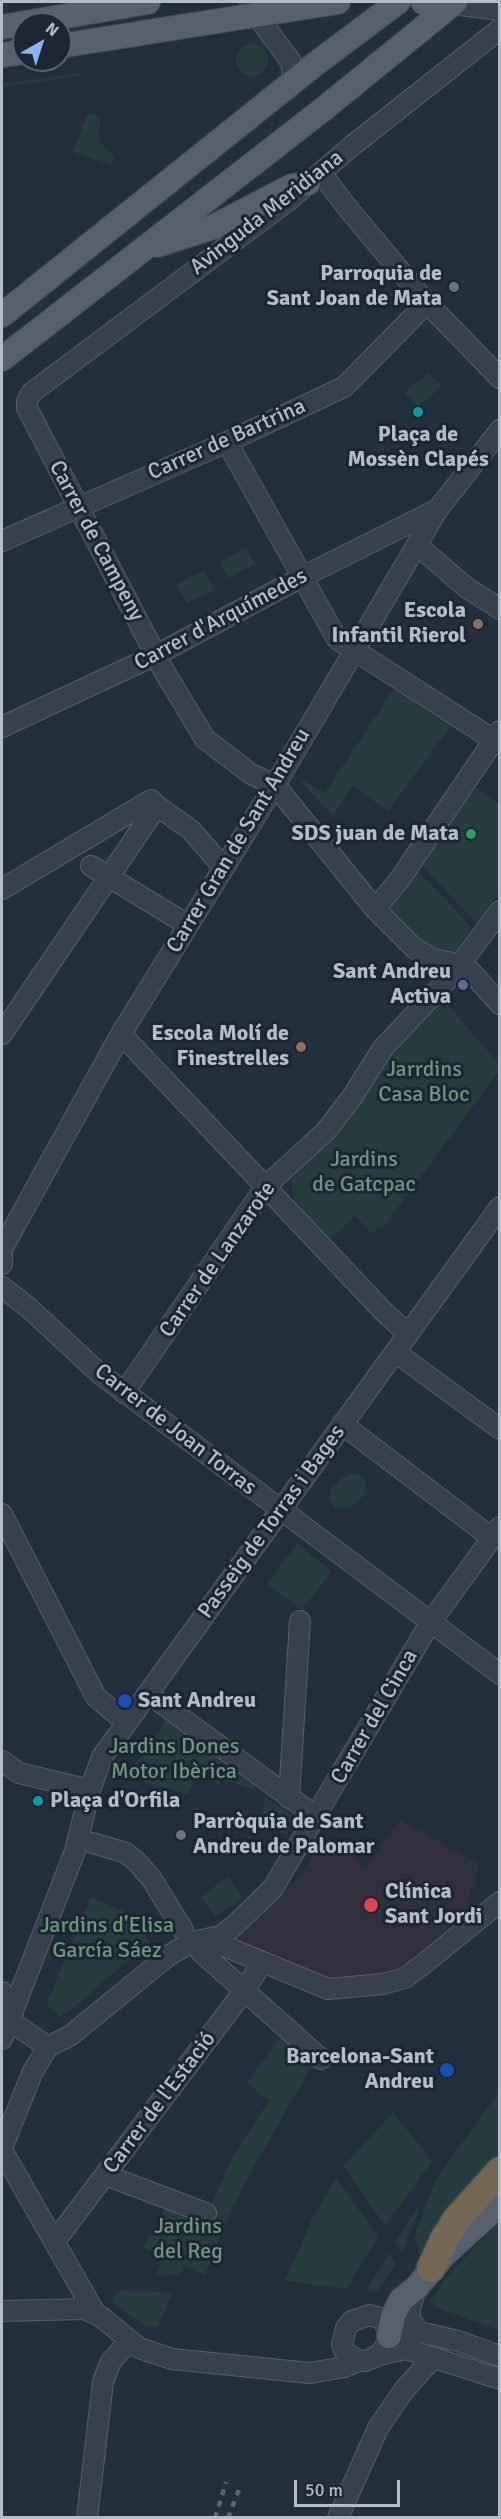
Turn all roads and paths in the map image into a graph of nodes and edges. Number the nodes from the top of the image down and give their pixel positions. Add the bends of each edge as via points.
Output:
1 (148, 2) edge
2 (338, 2) edge
3 (398, 2) edge
4 (423, 2) edge
5 (453, 3) edge
6 (244, 8) edge
7 (500, 10) edge
8 (2, 27) edge
9 (500, 29) edge
10 (72, 44) edge
11 (290, 84) junction
12 (315, 178) junction
13 (141, 250) junction
14 (427, 303) junction
15 (2, 315) edge
16 (2, 359) edge
17 (500, 378) edge
18 (31, 393) joint
19 (500, 430) edge
20 (227, 442) junction
21 (77, 507) junction
22 (438, 509) junction
23 (2, 541) edge
24 (418, 546) junction
25 (302, 577) junction
26 (500, 609) edge
27 (354, 649) junction
28 (156, 655) junction
29 (2, 727) edge
30 (498, 738) edge
31 (275, 785) junction
32 (157, 806) junction
33 (91, 866) dead end
34 (223, 867) junction
35 (110, 877) junction
36 (2, 889) edge
37 (375, 909) junction
38 (500, 911) edge
39 (188, 925) junction
40 (461, 965) junction
41 (500, 1004) edge
42 (2, 1034) edge
43 (121, 1034) junction
44 (266, 1186) junction
45 (500, 1207) edge
46 (2, 1253) edge
47 (2, 1287) edge
48 (408, 1334) junction
49 (395, 1352) junction
50 (124, 1393) junction
51 (342, 1424) junction
52 (500, 1429) edge
53 (280, 1511) junction
54 (2, 1514) edge
55 (496, 1532) edge
56 (300, 1621) dead end
57 (430, 1623) junction
58 (500, 1674) edge
59 (161, 1703) dead end
60 (126, 1722) junction
61 (2, 1761) edge
62 (90, 1790) junction
63 (289, 1798) junction
64 (307, 1810) dead end
65 (93, 1844) dead end
66 (500, 1902) edge
67 (183, 1930) dead end
68 (204, 1945) junction
69 (262, 1964) junction
70 (244, 1991) junction
71 (2, 1992) edge
72 (11, 2016) junction
73 (2, 2039) edge
74 (48, 2047) junction
75 (321, 2059) dead end
76 (2, 2149) edge
77 (500, 2171) edge
78 (105, 2175) junction
79 (500, 2204) edge
80 (206, 2213) dead end
81 (55, 2241) junction
82 (424, 2278) junction
83 (2, 2311) edge
84 (95, 2313) junction
85 (419, 2332) junction
86 (386, 2334) junction
87 (130, 2341) junction
88 (342, 2345) junction
89 (500, 2356) edge
90 (434, 2358) junction
91 (359, 2361) junction
92 (324, 2371) junction
93 (500, 2379) edge
94 (87, 2517) edge
95 (338, 2517) edge

1 - 8 main road
2 - 6 main road
3 - 11 main road
4 - 5 main road
5 - 7 street
5 - 13 main road via 329,105
6 - 10 main road
6 - 11 street via 291,62
9 - 12 street, Avinguda Meridiana
11 - 15 main road
12 - 13 main road via 213,227
12 - 14 street via 346,206
12 - 18 street, Avinguda Meridiana
13 - 16 main road
14 - 17 street
14 - 20 street, Carrer de Bartrina via 345,387
18 - 21 street, Carrer de Campeny via 27,408
19 - 22 street, Carrer Gran de Sant Andreu
20 - 21 street, Carrer de Bartrina
20 - 25 street
21 - 23 street, Carrer de Bartrina
21 - 28 street, Carrer de Campeny
22 - 24 street, Carrer Gran de Sant Andreu
22 - 25 street, Carrer d'Arquímedes
24 - 26 street via 467,588
24 - 27 street, Carrer Gran de Sant Andreu
25 - 27 street via 337,639
25 - 28 street, Carrer d'Arquímedes
27 - 30 street
27 - 31 street, Carrer Gran de Sant Andreu
28 - 29 street, Carrer d'Arquímedes
28 - 31 street, Carrer de Campeny via 205,739 251,774
30 - 37 street
31 - 34 street, Carrer Gran de Sant Andreu
31 - 37 street
32 - 34 street via 191,830
32 - 35 street
32 - 36 street via 151,800
33 - 35 street
34 - 39 street, Carrer Gran de Sant Andreu
35 - 39 street
35 - 42 street
37 - 40 street via 414,948
38 - 40 street, Carrer de Lanzarote
39 - 43 street, Carrer Gran de Sant Andreu
40 - 41 street
40 - 44 street, Carrer de Lanzarote via 383,1048 326,1131
43 - 44 street
43 - 46 street, Carrer Gran de Sant Andreu
44 - 48 street
44 - 50 street, Carrer de Lanzarote
45 - 48 street, Passeig de Torras i Bages
47 - 50 street, Carrer de Joan Torras
48 - 49 street, Passeig de Torras i Bages
49 - 51 street, Passeig de Torras i Bages
49 - 52 street
50 - 53 street, Carrer de Joan Torras
51 - 53 street, Passeig de Torras i Bages
51 - 55 street
53 - 57 street, Carrer de Joan Torras
53 - 60 street, Passeig de Torras i Bages
54 - 60 street via 96,1697
55 - 57 street, Carrer del Cinca
56 - 63 street
57 - 58 street, Carrer de Joan Torras
57 - 68 street, Carrer del Cinca via 273,1888 235,1925
59 - 63 street
60 - 62 street, Passeig de Torras i Bages via 102,1757
61 - 62 street via 19,1773
62 - 72 street, Passeig de Torras i Bages via 75,1851
63 - 64 street
65 - 67 street via 126,1853 137,1862
66 - 69 street via 405,1978 383,1984 328,1989
68 - 69 street
68 - 70 street
68 - 74 street, Carrer del Cinca via 191,1942 168,1956 71,2035
69 - 70 street, Carrer de l'Estació
70 - 75 street
70 - 78 street, Carrer de l'Estació
71 - 72 street
72 - 73 street, Passeig de Torras i Bages
72 - 74 street
74 - 76 street via 33,2070
76 - 81 street
77 - 82 highway via 458,2219
78 - 80 street
78 - 81 street, Carrer de l'Estació
79 - 82 main road
81 - 84 street
82 - 85 street via 410,2308 410,2319
82 - 86 main road via 399,2302
83 - 84 street via 77,2308
84 - 87 street
85 - 86 street
85 - 89 street
86 - 88 street via 370,2315 352,2320
86 - 90 street via 406,2349
86 - 91 street via 366,2361
87 - 92 street via 147,2352 172,2359 294,2373
87 - 94 street via 111,2361 103,2382
88 - 91 street via 345,2352
88 - 92 street
90 - 93 street
90 - 95 street via 404,2390 378,2428
91 - 92 street

